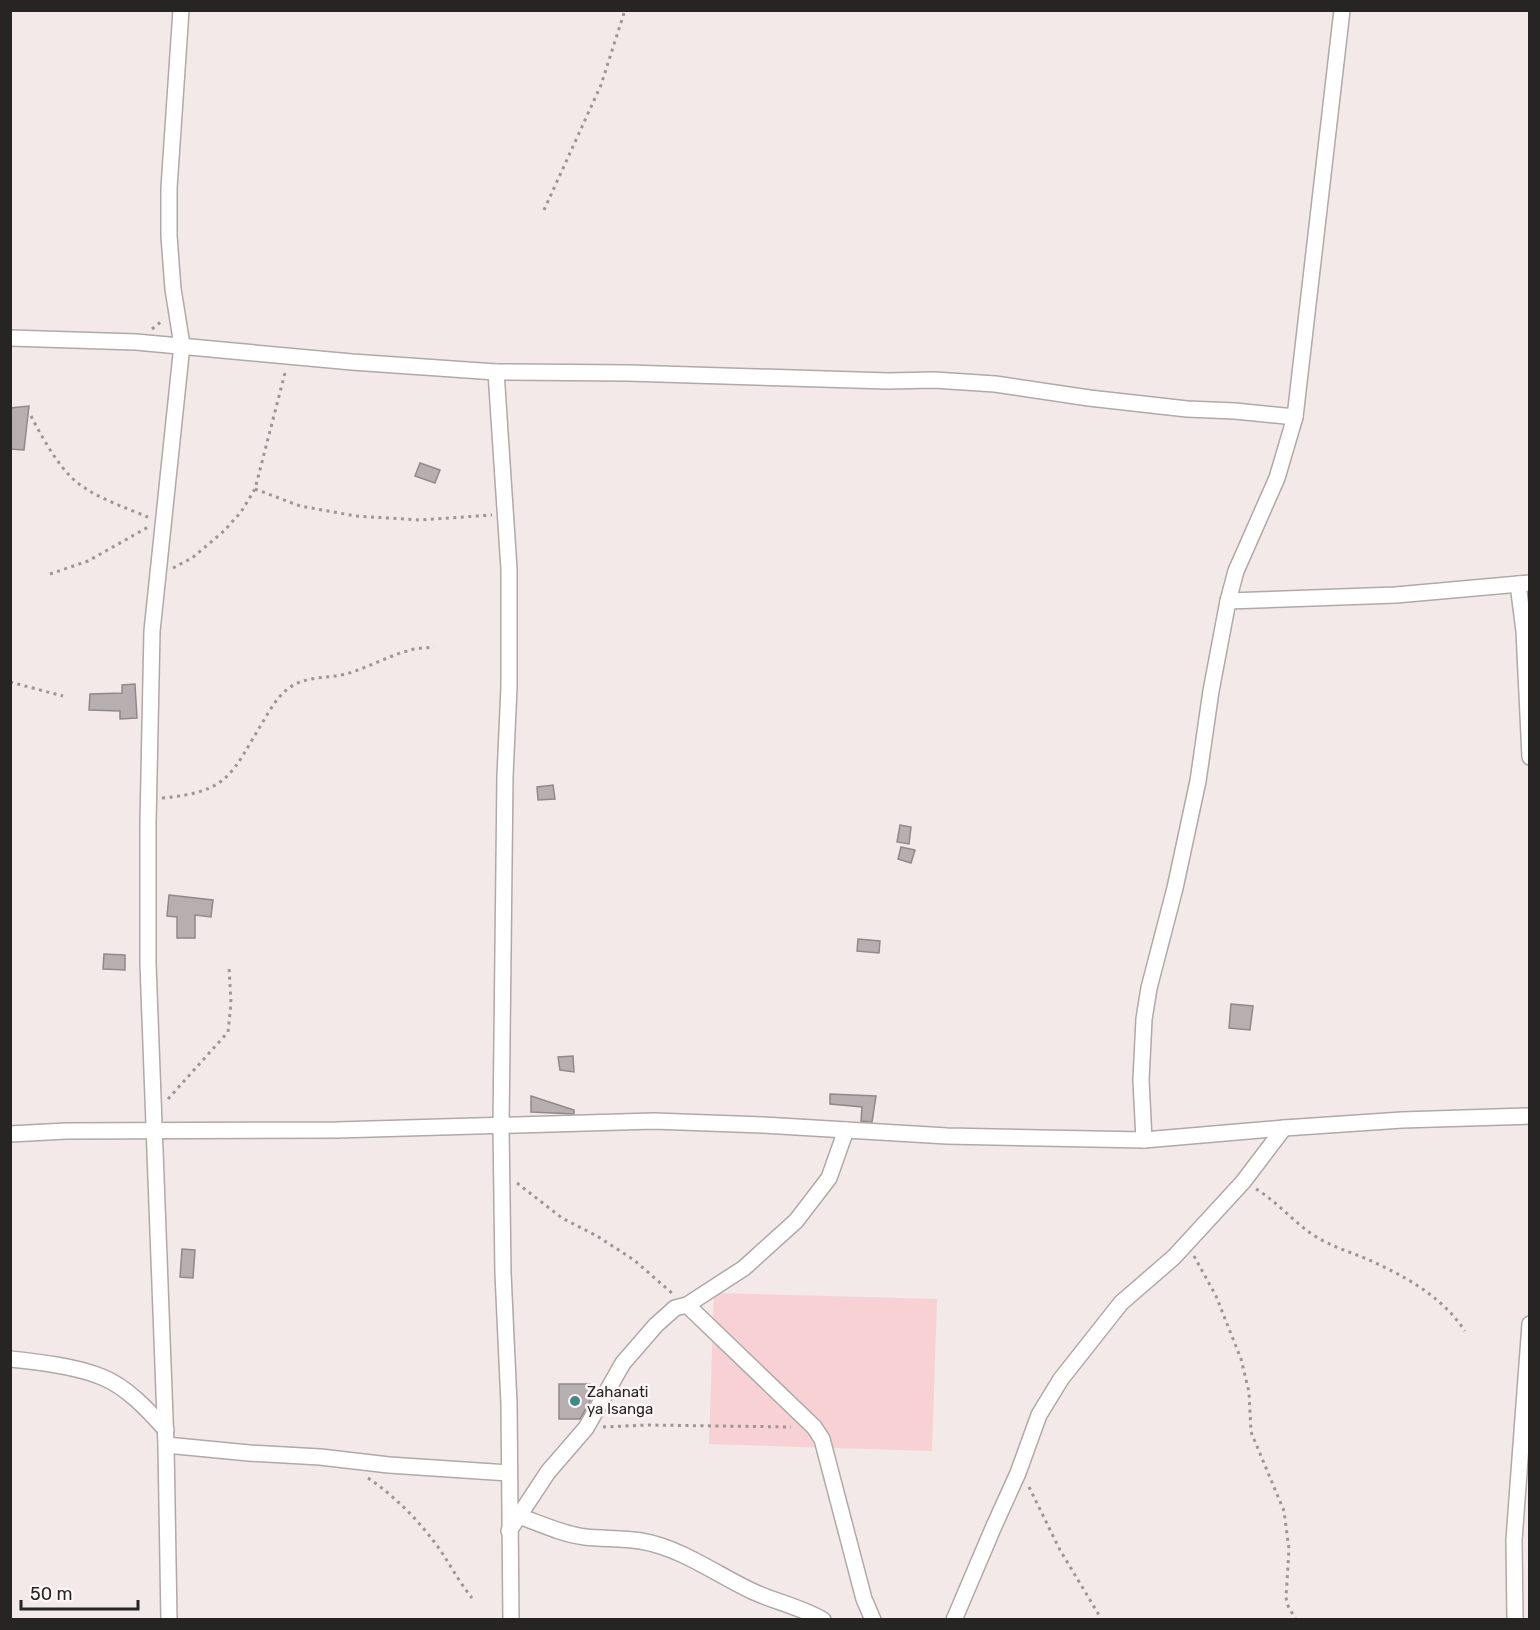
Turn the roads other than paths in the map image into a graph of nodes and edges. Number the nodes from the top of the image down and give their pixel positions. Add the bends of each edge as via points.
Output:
1 (181, 10) edge
2 (1342, 10) edge
3 (10, 338) edge
4 (182, 345) junction
5 (496, 372) junction
6 (1295, 417) junction
7 (1524, 583) edge
8 (1228, 601) junction
9 (1530, 757) edge
10 (1530, 1116) edge
11 (154, 1124) junction
12 (501, 1126) junction
13 (1284, 1128) junction
14 (846, 1130) junction
15 (10, 1134) edge
16 (1144, 1140) junction
17 (687, 1305) junction
18 (1530, 1324) edge
19 (10, 1359) edge
20 (166, 1437) junction
21 (509, 1473) junction
22 (519, 1516) junction
23 (509, 1531) junction
24 (169, 1620) edge
25 (511, 1620) edge
26 (823, 1620) edge
27 (873, 1620) edge
28 (954, 1620) edge
29 (1515, 1620) edge

1 - 4 street via 169,236
2 - 6 street
3 - 4 street
4 - 5 street
4 - 11 street via 152,631 148,964
5 - 6 street via 934,380 1187,409
5 - 12 street via 506,514 509,687
6 - 8 street via 1277,478 1236,571
7 - 8 street via 1395,595
7 - 9 street
8 - 16 street via 1198,781 1144,1019
10 - 13 street
11 - 12 street
11 - 15 street
11 - 20 street
12 - 14 street via 654,1121
12 - 21 street
13 - 16 street
13 - 28 street via 1243,1182 1174,1257 1121,1304 1038,1415 1020,1468
14 - 16 street
14 - 17 street via 829,1178 796,1221 744,1268
17 - 22 street via 675,1308 656,1325 623,1363 585,1430 548,1472
17 - 27 street via 822,1439 858,1579
18 - 29 street via 1514,1540
19 - 20 street via 102,1377 148,1410
20 - 21 street via 249,1453
20 - 24 street
21 - 23 street
22 - 23 street
22 - 26 street via 584,1537 661,1546 753,1592
23 - 25 street

